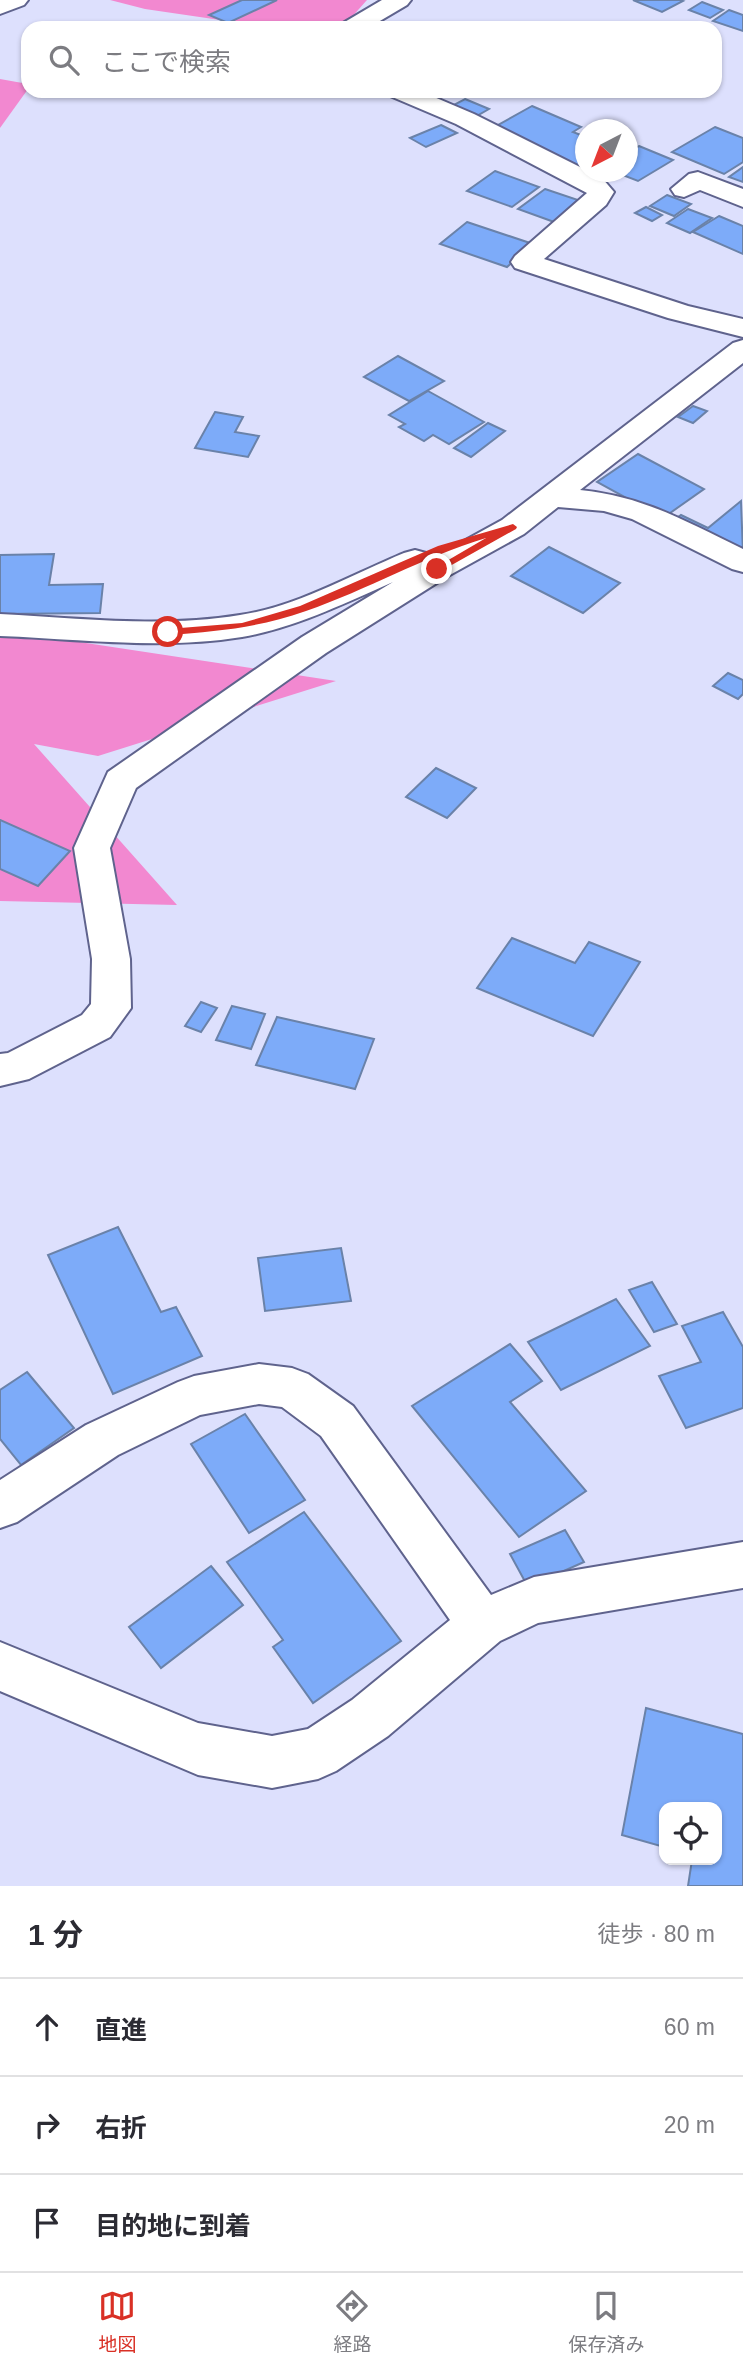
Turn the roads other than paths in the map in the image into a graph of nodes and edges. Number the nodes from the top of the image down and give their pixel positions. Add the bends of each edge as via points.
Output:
1 (16, 0) edge
2 (399, 0) edge
3 (0, 7) edge
4 (363, 21) edge
5 (416, 98) edge
6 (684, 189) dead end
7 (743, 199) edge
8 (743, 328) edge
9 (743, 349) edge
10 (549, 497) junction
11 (513, 527) junction
12 (743, 562) edge
13 (0, 625) edge
14 (0, 1070) edge
15 (0, 1506) edge
16 (743, 1566) edge
17 (482, 1624) junction
18 (0, 1666) edge

1 - 3 street
2 - 4 street
5 - 8 street via 465,119 601,192 525,262 678,312
6 - 7 street via 698,180
9 - 10 street
10 - 11 street
10 - 12 street via 605,502 643,512
11 - 13 street via 441,548 304,608 242,626 168,632
11 - 14 street via 314,645 121,781 92,848 111,959 111,1008 96,1026 15,1068
15 - 17 street via 102,1440 194,1396 259,1384 292,1388 337,1421
16 - 17 street via 534,1600
17 - 18 street via 370,1718 318,1753 272,1762 198,1749

